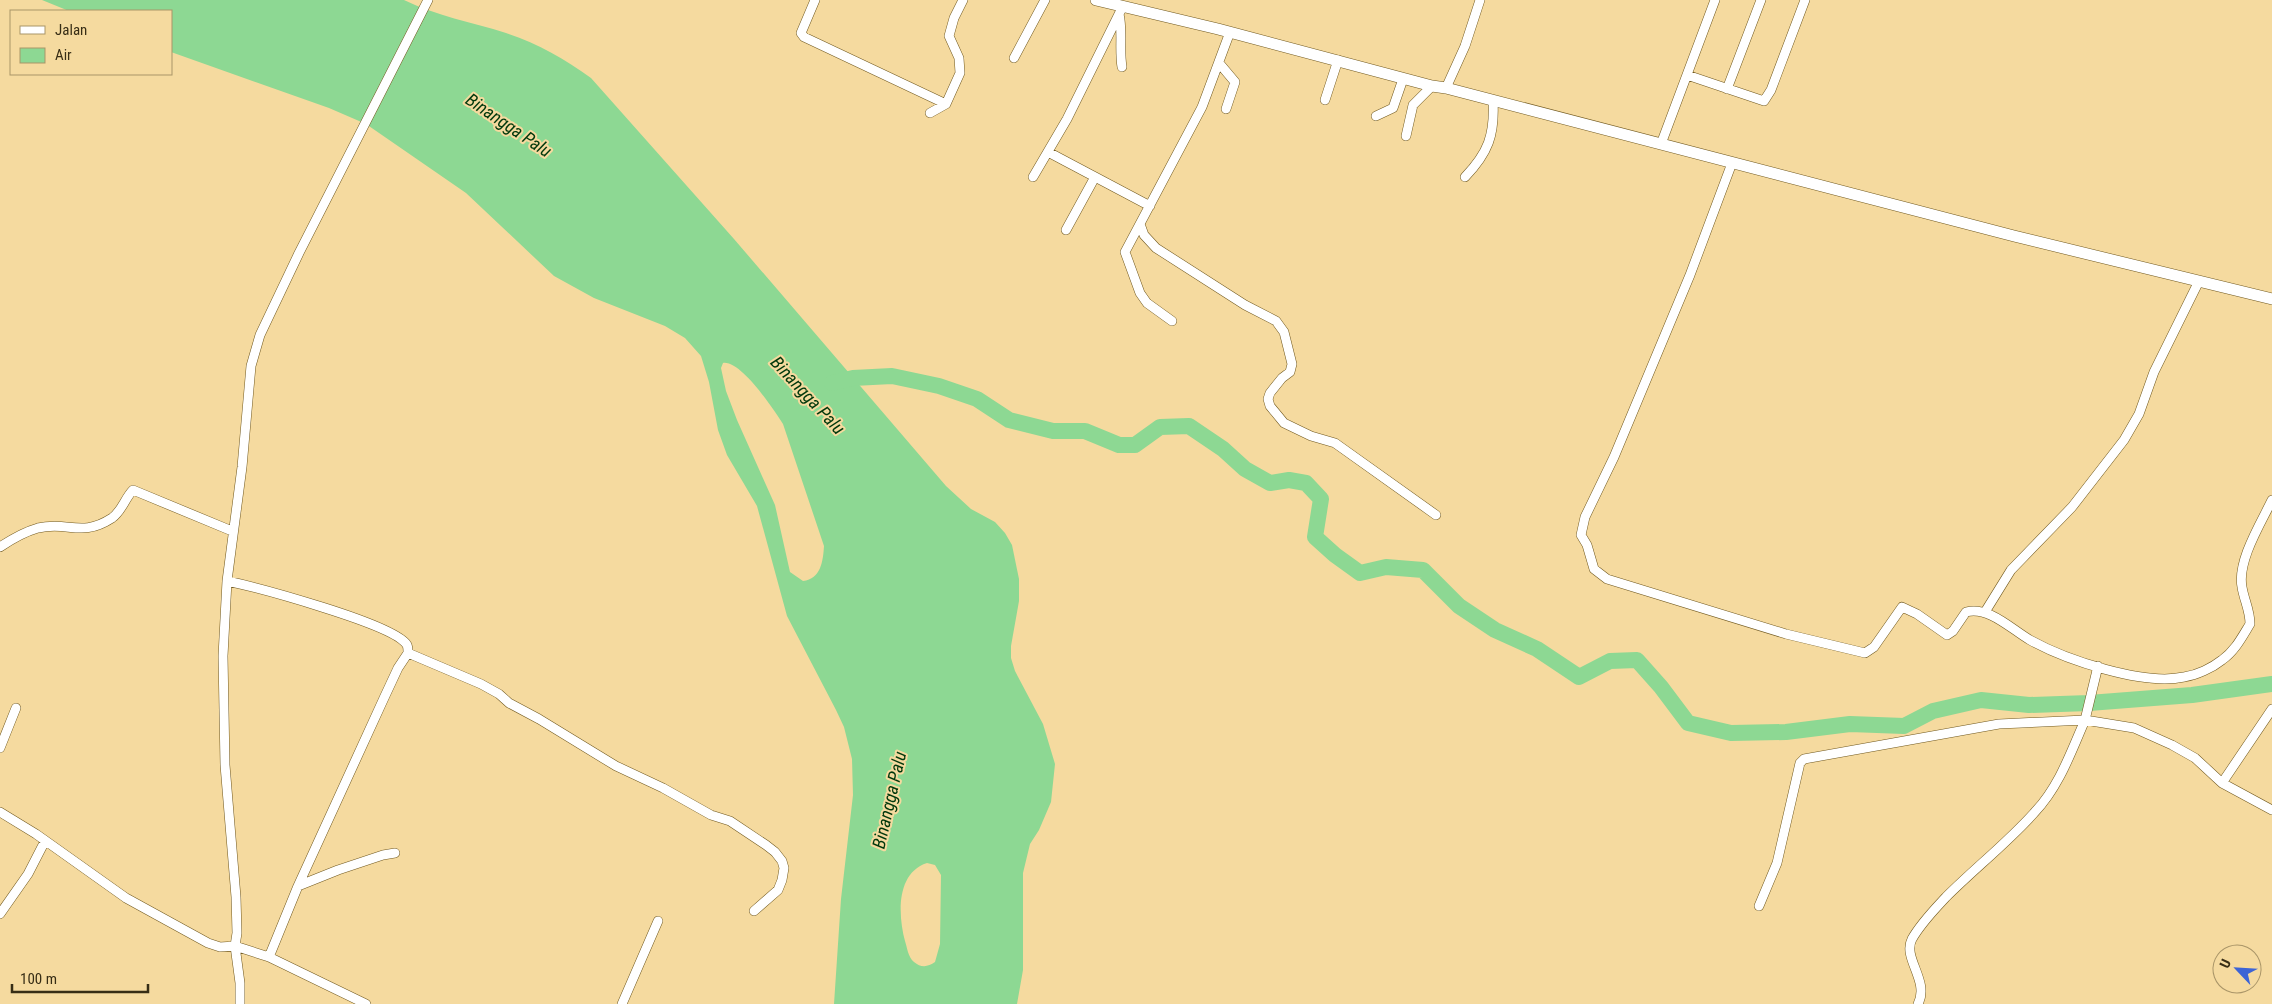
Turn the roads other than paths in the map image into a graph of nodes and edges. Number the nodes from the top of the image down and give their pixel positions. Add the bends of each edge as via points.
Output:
1 (815, 0) edge
2 (963, 0) edge
3 (1045, 0) edge
4 (1096, 0) edge
5 (1480, 0) edge
6 (1715, 0) edge
7 (1761, 0) edge
8 (1805, 0) edge
9 (426, 3) edge
10 (1121, 9) junction
11 (1230, 32) junction
12 (1014, 58) dead end
13 (1338, 60) junction
14 (1219, 64) junction
15 (1122, 67) dead end
16 (1687, 74) junction
17 (1403, 79) junction
18 (1432, 86) junction
19 (1446, 88) junction
20 (1727, 89) junction
21 (1325, 100) dead end
22 (1493, 101) junction
23 (946, 104) junction
24 (1226, 109) dead end
25 (930, 113) dead end
26 (1376, 116) dead end
27 (1406, 136) dead end
28 (1661, 144) junction
29 (1048, 152) junction
30 (1732, 163) junction
31 (1033, 176) dead end
32 (1095, 177) junction
33 (1465, 177) dead end
34 (1150, 206) junction
35 (1140, 224) junction
36 (1066, 230) dead end
37 (2199, 281) junction
38 (2272, 299) edge
39 (1172, 321) dead end
40 (2272, 500) edge
41 (1436, 515) dead end
42 (232, 530) junction
43 (0, 538) edge
44 (13, 539) junction
45 (0, 547) edge
46 (227, 581) junction
47 (1985, 612) junction
48 (408, 653) junction
49 (2098, 666) junction
50 (16, 708) dead end
51 (2272, 710) edge
52 (2086, 720) junction
53 (0, 748) edge
54 (2222, 783) junction
55 (2272, 810) edge
56 (0, 812) edge
57 (45, 841) junction
58 (395, 853) dead end
59 (298, 886) junction
60 (1759, 906) dead end
61 (754, 911) dead end
62 (0, 914) edge
63 (658, 921) dead end
64 (235, 946) junction
65 (269, 957) junction
66 (240, 1004) edge
67 (366, 1004) edge
68 (622, 1004) edge
69 (1918, 1004) edge

1 - 23 street via 802,27 804,36
2 - 23 street via 950,36 959,58 960,73
3 - 12 street
4 - 10 main road
5 - 19 street via 1465,46
6 - 16 street
7 - 20 street
8 - 20 street via 1765,100 1762,102
9 - 42 street via 309,233 256,348
10 - 11 main road
10 - 15 street via 1119,48
10 - 29 street
11 - 13 main road
11 - 14 street
13 - 17 main road
13 - 21 street
14 - 24 street via 1235,82
14 - 34 street via 1202,107
16 - 20 street
16 - 28 street
17 - 18 main road
17 - 26 street via 1393,108
18 - 19 main road
18 - 27 street via 1413,105
19 - 22 main road
22 - 28 main road
22 - 33 street via 1494,120 1487,149
23 - 25 street
28 - 30 main road
29 - 31 street
29 - 32 street
30 - 37 main road
30 - 47 street via 1682,294 1614,457 1585,517 1581,535 1594,569 1607,579 1786,634 1865,653 1874,647 1902,607 1947,635 1966,612
32 - 34 street
32 - 36 street
34 - 35 street
35 - 39 street via 1125,252 1126,258 1147,303
35 - 41 street via 1144,235 1156,248 1276,321 1284,332 1292,364 1290,372 1268,399 1284,423 1335,443
37 - 38 main road
37 - 47 street via 2124,440 2072,507 2011,570
40 - 49 street via 2242,567 2241,586 2248,604 2250,624 2229,655 2202,671 2174,678 2134,676
42 - 44 street via 134,490 114,516 101,524 88,529 39,528
42 - 46 street
43 - 44 street
44 - 45 street
46 - 48 street via 270,590 363,622 400,639 407,645
46 - 64 street via 223,723 236,897
47 - 49 street via 2032,641
48 - 59 street via 398,668
48 - 61 street via 481,684 616,766 711,815 730,821 766,845 782,861 782,880 778,890
49 - 52 street
50 - 53 street
51 - 54 street
52 - 54 street via 2152,735 2195,758
52 - 60 street via 1999,724 1804,759 1800,763 1777,863
52 - 69 street via 2060,776 2036,812 1932,912 1912,940 1910,952 1922,992
54 - 55 street
56 - 57 street
57 - 62 street via 28,874
57 - 64 street via 144,908 208,943 220,947
58 - 59 street
59 - 65 street
63 - 68 street
64 - 65 street
64 - 66 street
65 - 67 street

